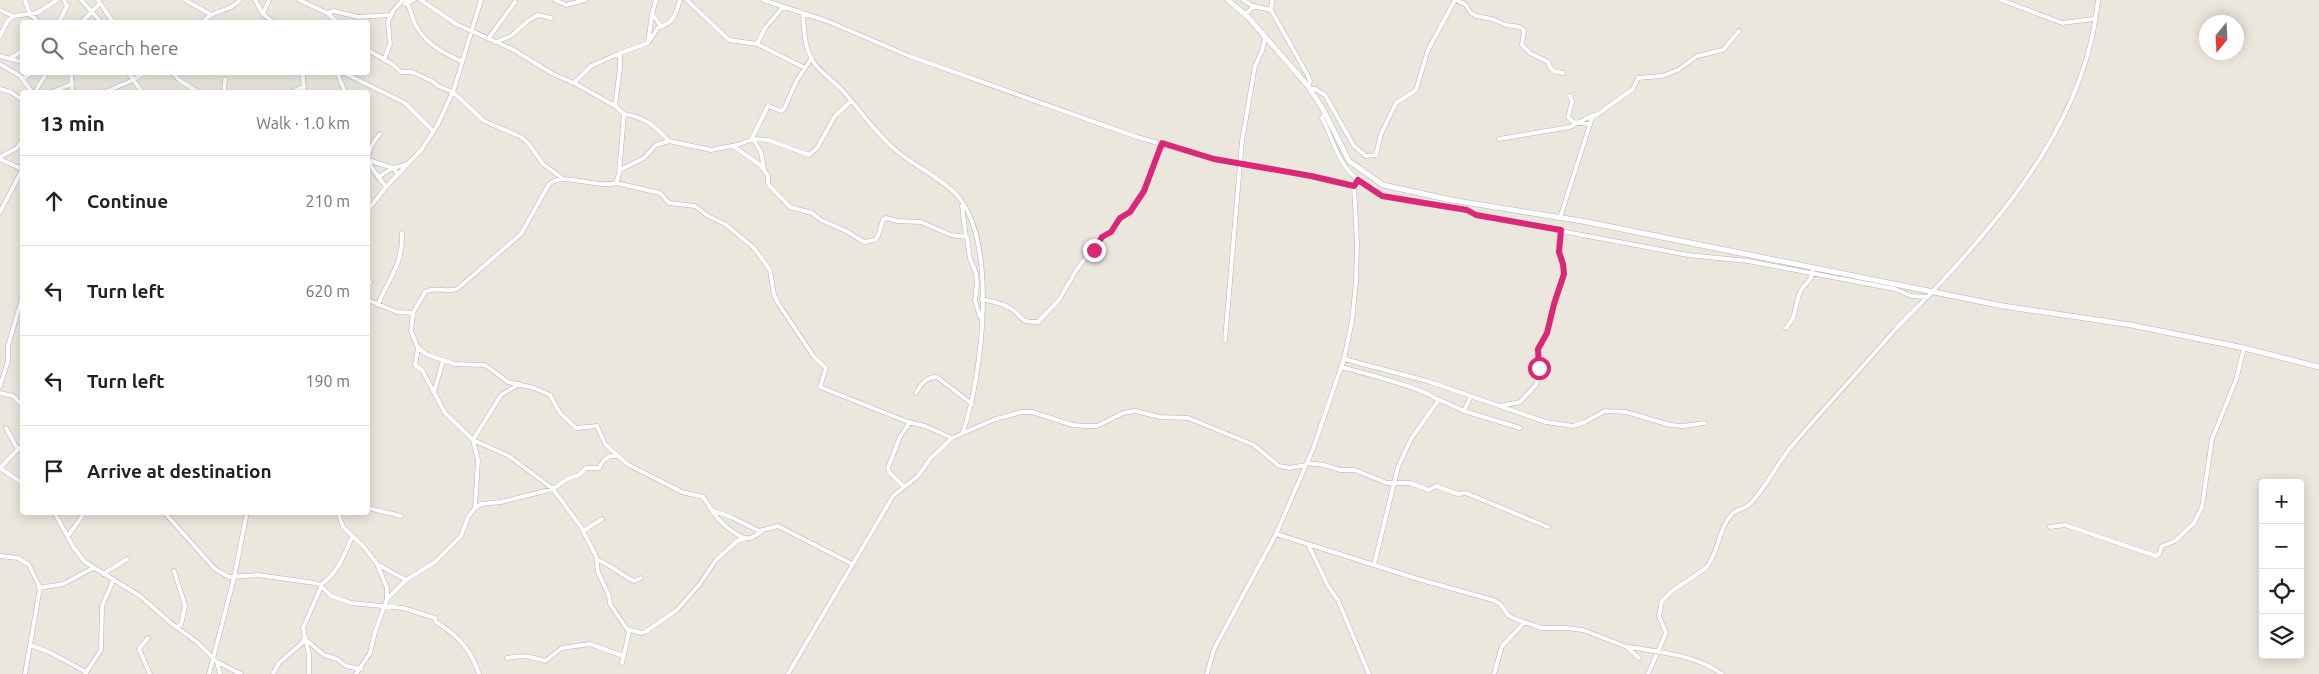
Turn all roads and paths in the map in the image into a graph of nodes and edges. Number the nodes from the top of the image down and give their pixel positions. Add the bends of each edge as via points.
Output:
1 (26, 0) edge
2 (57, 0) edge
3 (64, 0) edge
4 (80, 0) edge
5 (186, 0) edge
6 (240, 0) edge
7 (255, 0) edge
8 (269, 0) edge
9 (299, 0) edge
10 (414, 0) edge
11 (420, 0) edge
12 (481, 0) edge
13 (555, 0) edge
14 (585, 0) edge
15 (656, 0) edge
16 (680, 0) edge
17 (687, 0) edge
18 (763, 0) edge
19 (1228, 0) edge
20 (1243, 0) edge
21 (1272, 0) edge
22 (2001, 0) edge
23 (2098, 0) edge
24 (99, 1) edge
25 (406, 1) edge
26 (515, 2) dead end
27 (1256, 6) junction
28 (783, 7) junction
29 (0, 10) edge
30 (1271, 10) junction
31 (92, 11) junction
32 (327, 13) junction
33 (803, 13) junction
34 (210, 14) junction
35 (263, 14) junction
36 (652, 14) junction
37 (1245, 14) junction
38 (30, 15) junction
39 (13, 16) junction
40 (391, 16) junction
41 (552, 18) dead end
42 (2094, 19) junction
43 (36, 20) edge
44 (60, 20) edge
45 (84, 20) edge
46 (99, 20) edge
47 (112, 20) edge
48 (205, 20) edge
49 (270, 20) edge
50 (335, 20) edge
51 (662, 26) junction
52 (1739, 31) dead end
53 (472, 32) junction
54 (0, 36) edge
55 (1265, 38) junction
56 (488, 39) junction
57 (496, 42) junction
58 (648, 43) junction
59 (757, 44) junction
60 (370, 51) edge
61 (20, 52) edge
62 (620, 53) junction
63 (0, 56) edge
64 (11, 58) junction
65 (811, 59) junction
66 (384, 60) junction
67 (20, 61) edge
68 (462, 61) junction
69 (0, 64) edge
70 (805, 68) junction
71 (1563, 73) dead end
72 (28, 75) edge
73 (45, 75) edge
74 (71, 75) edge
75 (130, 75) edge
76 (141, 75) edge
77 (175, 75) edge
78 (302, 75) edge
79 (341, 75) edge
80 (343, 75) edge
81 (22, 79) junction
82 (225, 79) dead end
83 (134, 80) junction
84 (574, 83) junction
85 (72, 84) junction
86 (304, 86) junction
87 (1309, 88) junction
88 (0, 89) edge
89 (32, 90) edge
90 (35, 90) edge
91 (57, 90) edge
92 (72, 90) edge
93 (110, 90) edge
94 (141, 90) edge
95 (195, 90) edge
96 (224, 90) edge
97 (296, 90) edge
98 (304, 90) edge
99 (345, 90) edge
100 (453, 92) junction
101 (1570, 96) dead end
102 (20, 99) edge
103 (852, 101) junction
104 (615, 106) junction
105 (624, 114) junction
106 (1325, 114) junction
107 (1594, 114) junction
108 (1582, 122) junction
109 (1589, 127) junction
110 (433, 131) junction
111 (380, 134) dead end
112 (752, 139) junction
113 (1498, 139) dead end
114 (669, 141) junction
115 (20, 143) edge
116 (370, 143) edge
117 (1162, 143) junction
118 (734, 146) junction
119 (0, 158) edge
120 (370, 161) edge
121 (408, 164) junction
122 (1241, 165) junction
123 (370, 167) edge
124 (393, 168) junction
125 (20, 169) edge
126 (764, 169) junction
127 (620, 170) junction
128 (20, 174) edge
129 (398, 174) junction
130 (378, 177) junction
131 (562, 178) junction
132 (1358, 180) junction
133 (616, 182) junction
134 (1354, 186) junction
135 (386, 187) junction
136 (962, 203) junction
137 (370, 206) edge
138 (0, 212) edge
139 (1560, 218) junction
140 (1561, 230) junction
141 (402, 233) dead end
142 (966, 237) junction
143 (1813, 271) junction
144 (1933, 291) junction
145 (1927, 297) junction
146 (982, 299) junction
147 (370, 301) edge
148 (378, 305) junction
149 (20, 306) edge
150 (413, 313) junction
151 (17, 317) joint
152 (981, 321) junction
153 (1786, 328) dead end
154 (1225, 340) dead end
155 (418, 348) junction
156 (2244, 348) junction
157 (1344, 359) junction
158 (444, 361) junction
159 (1341, 367) junction
160 (2319, 367) edge
161 (519, 384) junction
162 (0, 386) edge
163 (0, 393) edge
164 (434, 393) junction
165 (916, 393) dead end
166 (1471, 396) junction
167 (1436, 398) junction
168 (20, 403) edge
169 (972, 404) junction
170 (1499, 406) junction
171 (1464, 411) junction
172 (910, 422) junction
173 (1705, 424) dead end
174 (6, 428) dead end
175 (1520, 428) dead end
176 (963, 432) junction
177 (952, 438) junction
178 (473, 440) junction
179 (20, 448) edge
180 (18, 450) junction
181 (618, 456) junction
182 (1306, 464) junction
183 (0, 468) edge
184 (20, 482) edge
185 (1394, 483) junction
186 (904, 487) junction
187 (553, 489) junction
188 (709, 506) junction
189 (370, 508) edge
190 (475, 508) junction
191 (56, 515) edge
192 (83, 515) edge
193 (167, 515) edge
194 (246, 515) edge
195 (339, 515) edge
196 (401, 516) dead end
197 (602, 519) dead end
198 (1548, 527) dead end
199 (2050, 527) dead end
200 (584, 530) junction
201 (761, 532) junction
202 (1276, 534) junction
203 (68, 536) junction
204 (352, 537) junction
205 (746, 538) junction
206 (1308, 544) junction
207 (0, 556) edge
208 (127, 559) dead end
209 (597, 560) junction
210 (377, 564) junction
211 (852, 564) junction
212 (1374, 565) junction
213 (93, 568) junction
214 (174, 571) dead end
215 (103, 574) junction
216 (234, 578) junction
217 (641, 578) dead end
218 (406, 580) junction
219 (113, 581) junction
220 (321, 586) junction
221 (39, 588) junction
222 (387, 599) junction
223 (383, 606) junction
224 (1525, 622) junction
225 (176, 627) junction
226 (628, 629) junction
227 (148, 638) dead end
228 (304, 638) junction
229 (30, 645) junction
230 (1627, 647) junction
231 (1657, 653) junction
232 (623, 656) junction
233 (213, 658) junction
234 (507, 658) dead end
235 (1639, 658) dead end
236 (217, 662) junction
237 (622, 662) dead end
238 (361, 669) junction
239 (86, 673) edge
240 (25, 674) edge
241 (150, 674) edge
242 (209, 674) edge
243 (220, 674) edge
244 (241, 674) edge
245 (273, 674) edge
246 (309, 674) edge
247 (356, 674) edge
248 (479, 674) edge
249 (788, 674) edge
250 (1206, 674) edge
251 (1370, 674) edge
252 (1494, 674) edge
253 (1648, 674) edge
254 (1722, 674) edge

1 - 38 street
2 - 38 street
3 - 44 street via 67,6
4 - 31 street
5 - 34 street
6 - 34 street via 229,9
7 - 35 street
8 - 35 street
9 - 32 street
10 - 25 street
11 - 53 street
12 - 53 street
13 - 14 street via 566,5
15 - 36 street
16 - 51 street via 672,21
17 - 59 street via 729,40
18 - 28 street
19 - 37 street
20 - 27 street
21 - 30 street
22 - 42 street via 2062,23
23 - 42 street
24 - 31 street
24 - 47 street
25 - 40 street
25 - 68 street via 417,28 426,39 442,52
26 - 56 street
27 - 30 street
27 - 37 street
28 - 33 street
28 - 59 street via 765,28
29 - 39 street
30 - 87 street via 1307,74
31 - 45 street
31 - 46 street
32 - 40 street via 334,11 358,17
32 - 50 street
33 - 65 street
33 - 117 street via 910,56
34 - 48 street
35 - 49 street
36 - 51 street
36 - 58 street
37 - 55 street
38 - 39 street
38 - 43 street
39 - 54 street
40 - 66 street via 388,22 390,44
41 - 57 street via 538,15 511,36
42 - 144 street via 2083,74 2052,141 2014,196
51 - 58 street
52 - 107 street via 1723,50 1697,56 1678,70 1662,76 1638,78 1632,89
53 - 56 street
53 - 68 street
55 - 87 street
55 - 122 street via 1255,66
56 - 57 street
57 - 84 street
58 - 62 street
59 - 70 street
60 - 66 street
61 - 64 street
62 - 84 street via 591,66
62 - 104 street
63 - 64 street
64 - 67 street
65 - 70 street
65 - 103 street
66 - 100 street via 401,72 412,72
68 - 100 street
69 - 81 street
70 - 112 street via 784,109 781,111 768,106
71 - 87 street via 1555,72 1548,62 1530,53 1522,44 1524,30 1520,27 1476,16 1465,4 1455,0 1428,50 1416,90 1396,102 1376,155 1366,156 1354,146 1325,95 1316,88
72 - 81 street
73 - 90 street
74 - 85 street
75 - 83 street
76 - 83 street
77 - 95 street
78 - 86 street
79 - 99 street
80 - 110 street via 405,103
81 - 89 street
82 - 96 street
83 - 93 street
83 - 94 street
84 - 104 street
85 - 91 street
85 - 92 street
86 - 97 street
86 - 98 street
87 - 106 street
88 - 102 street
100 - 110 street
100 - 131 street via 484,121 525,140 543,164
101 - 108 street via 1572,102 1568,117 1573,122
103 - 112 street via 835,116 817,148 809,155 775,142
103 - 136 street via 897,151 956,194
104 - 105 street
105 - 114 street via 651,122
105 - 127 street
106 - 132 street via 1322,118 1334,146 1346,169
106 - 139 street via 1349,160 1383,185
107 - 108 street
107 - 109 street
108 - 109 street
108 - 113 street via 1545,133
109 - 139 street
110 - 121 street
111 - 116 street
112 - 118 street
112 - 126 street via 761,152
114 - 118 street via 711,150
114 - 127 street via 656,145 644,158
115 - 119 street
117 - 122 street
117 - 146 street via 1144,191 1130,212 1102,237 1058,300 1038,322 1026,322 1012,309
118 - 126 street
119 - 125 street
120 - 124 street
121 - 124 street
121 - 129 street
122 - 134 street
122 - 154 street
123 - 130 street
124 - 129 street
124 - 130 street
126 - 142 street via 768,184 790,207 812,213 864,242 878,236 886,218 898,222 921,222 951,235
127 - 133 street
128 - 138 street
129 - 135 street
130 - 135 street
131 - 133 street via 584,183
131 - 150 street via 549,184 521,234 457,289 425,292
132 - 134 street
132 - 140 street via 1382,196
133 - 172 street via 660,193 669,203 695,206 737,233 770,270 778,304 814,357 826,368 820,387
134 - 157 street via 1356,281
135 - 137 street
136 - 142 street
136 - 146 street via 978,238 982,260
139 - 143 street
140 - 143 street via 1688,255
140 - 170 street via 1559,252 1564,274 1547,333 1538,349 1536,385 1520,402
141 - 148 street via 398,262
142 - 152 street via 976,273 975,300
143 - 144 street
143 - 145 street via 1895,289 1911,296
143 - 153 street via 1811,280 1800,292 1795,315
144 - 145 street
144 - 156 street
145 - 231 street via 1791,447 1751,503 1730,516 1706,568 1666,596 1660,611 1666,634
146 - 152 street
147 - 148 street
148 - 150 street
149 - 151 street
150 - 155 street via 411,331
151 - 162 street
152 - 169 street
155 - 158 street
155 - 164 street via 415,365 422,370
156 - 160 street
156 - 199 street via 2236,380 2212,439 2202,507 2194,523 2174,541 2162,546 2156,556 2064,525
157 - 159 street
157 - 166 street
158 - 161 street via 485,365 505,380
158 - 164 street
159 - 167 street
159 - 182 street
161 - 178 street via 501,395
161 - 181 street via 550,395 560,413 576,428 597,426 605,444
163 - 168 street via 13,396
164 - 178 street via 445,413
165 - 169 street via 924,381 937,377
166 - 170 street
166 - 171 street
167 - 171 street
167 - 185 street via 1437,406 1411,439
169 - 176 street
170 - 173 street via 1533,418 1573,426 1604,411 1626,412 1670,425
171 - 175 street
172 - 177 street
172 - 186 street via 900,437 888,468
174 - 180 street
176 - 177 street
176 - 182 street via 1021,412 1032,412 1073,425 1097,426 1123,413 1135,411 1201,422 1254,445 1284,468
177 - 186 street
178 - 187 street via 510,456
178 - 190 street via 478,460
179 - 180 street
180 - 183 street
181 - 187 street via 610,456 599,468 585,469
181 - 188 street via 635,469 682,492 703,497
182 - 185 street via 1360,471
182 - 202 street
183 - 184 street
185 - 198 street via 1410,483 1430,490 1436,486 1458,494 1466,493
185 - 212 street
186 - 211 street via 893,496
187 - 190 street
187 - 200 street
188 - 201 street
188 - 205 street via 720,523
189 - 196 street
190 - 218 street via 461,536 435,562
191 - 203 street
192 - 203 street
193 - 216 street via 215,569
194 - 216 street
195 - 204 street via 343,527
197 - 200 street
200 - 209 street
201 - 205 street
201 - 211 street via 778,526
202 - 206 street
202 - 250 street via 1214,650
203 - 213 street via 79,555
204 - 210 street
204 - 220 street via 338,566
205 - 226 street via 737,541 716,560 700,585 672,615 645,632
206 - 212 street
206 - 251 street via 1338,600
207 - 221 street via 18,558 30,565
208 - 215 street
209 - 217 street via 605,562 621,575 634,580
209 - 226 street via 610,604
210 - 218 street
210 - 222 street via 387,588
211 - 249 street
212 - 224 street via 1493,600 1510,616
213 - 215 street
213 - 221 street via 63,584
214 - 225 street via 185,605 182,625
215 - 219 street
216 - 220 street via 258,576
216 - 233 street
218 - 222 street
219 - 225 street via 140,596
219 - 239 street via 102,606 101,650
220 - 223 street via 331,596 351,603
220 - 228 street via 303,628
221 - 229 street
222 - 223 street
223 - 238 street via 370,652
223 - 248 street via 435,618 436,622 452,630 476,663
224 - 230 street via 1542,628 1583,630
224 - 252 street via 1502,646
225 - 233 street
226 - 232 street
227 - 241 street via 139,648
228 - 238 street via 324,655 338,659 346,666
228 - 245 street via 279,663
228 - 246 street via 309,655
229 - 239 street
229 - 240 street
230 - 231 street
230 - 235 street
231 - 253 street
231 - 254 street via 1704,663
232 - 234 street via 590,644 562,648 546,661 517,655
232 - 237 street
233 - 236 street
233 - 242 street
236 - 243 street
236 - 244 street
238 - 247 street

